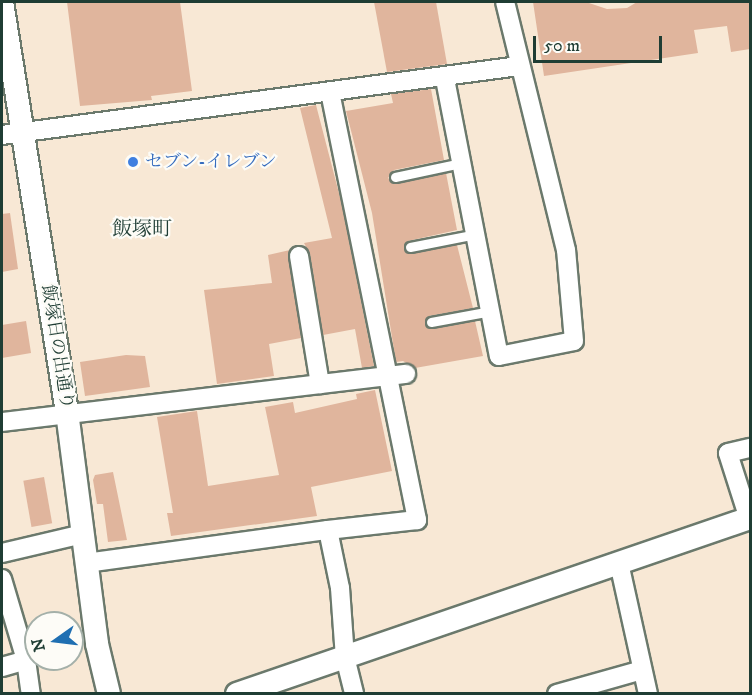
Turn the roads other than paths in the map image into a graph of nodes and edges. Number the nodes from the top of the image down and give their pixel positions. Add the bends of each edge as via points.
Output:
1 (3, 2) edge
2 (505, 2) edge
3 (519, 66) junction
4 (445, 79) junction
5 (330, 92) junction
6 (12, 133) edge
7 (461, 163) junction
8 (395, 177) dead end
9 (476, 234) junction
10 (410, 247) dead end
11 (299, 256) dead end
12 (491, 311) junction
13 (431, 322) dead end
14 (397, 375) junction
15 (320, 384) junction
16 (67, 412) junction
17 (2, 422) edge
18 (750, 448) edge
19 (750, 518) edge
20 (328, 530) junction
21 (83, 534) junction
22 (2, 553) edge
23 (86, 563) junction
24 (619, 563) junction
25 (2, 579) edge
26 (24, 653) edge
27 (345, 657) junction
28 (24, 661) edge
29 (2, 667) edge
30 (642, 670) junction
31 (28, 671) edge
32 (31, 693) edge
33 (109, 693) edge
34 (237, 693) edge
35 (354, 693) edge
36 (557, 693) edge
37 (648, 693) edge

1 - 6 street, 飯塚日の出通り
2 - 3 street
3 - 4 street
3 - 12 street via 566,250 574,341 500,356
4 - 5 street
4 - 7 street
5 - 6 street
5 - 14 street
6 - 16 street, 飯塚日の出通り
7 - 8 lane
7 - 9 street
9 - 10 lane
9 - 12 street
11 - 15 street
12 - 13 lane
14 - 15 street
14 - 20 street via 417,520
15 - 16 street
16 - 17 street
16 - 21 street, 飯塚日の出通り
18 - 19 street via 728,453
19 - 24 street
20 - 23 street
20 - 27 street via 340,588
21 - 22 street
21 - 23 street, 飯塚日の出通り
23 - 33 street, 飯塚日の出通り via 97,644
24 - 27 street
24 - 30 street
25 - 26 street
27 - 34 street
27 - 35 street
28 - 29 street
30 - 36 street
30 - 37 street
31 - 32 street

